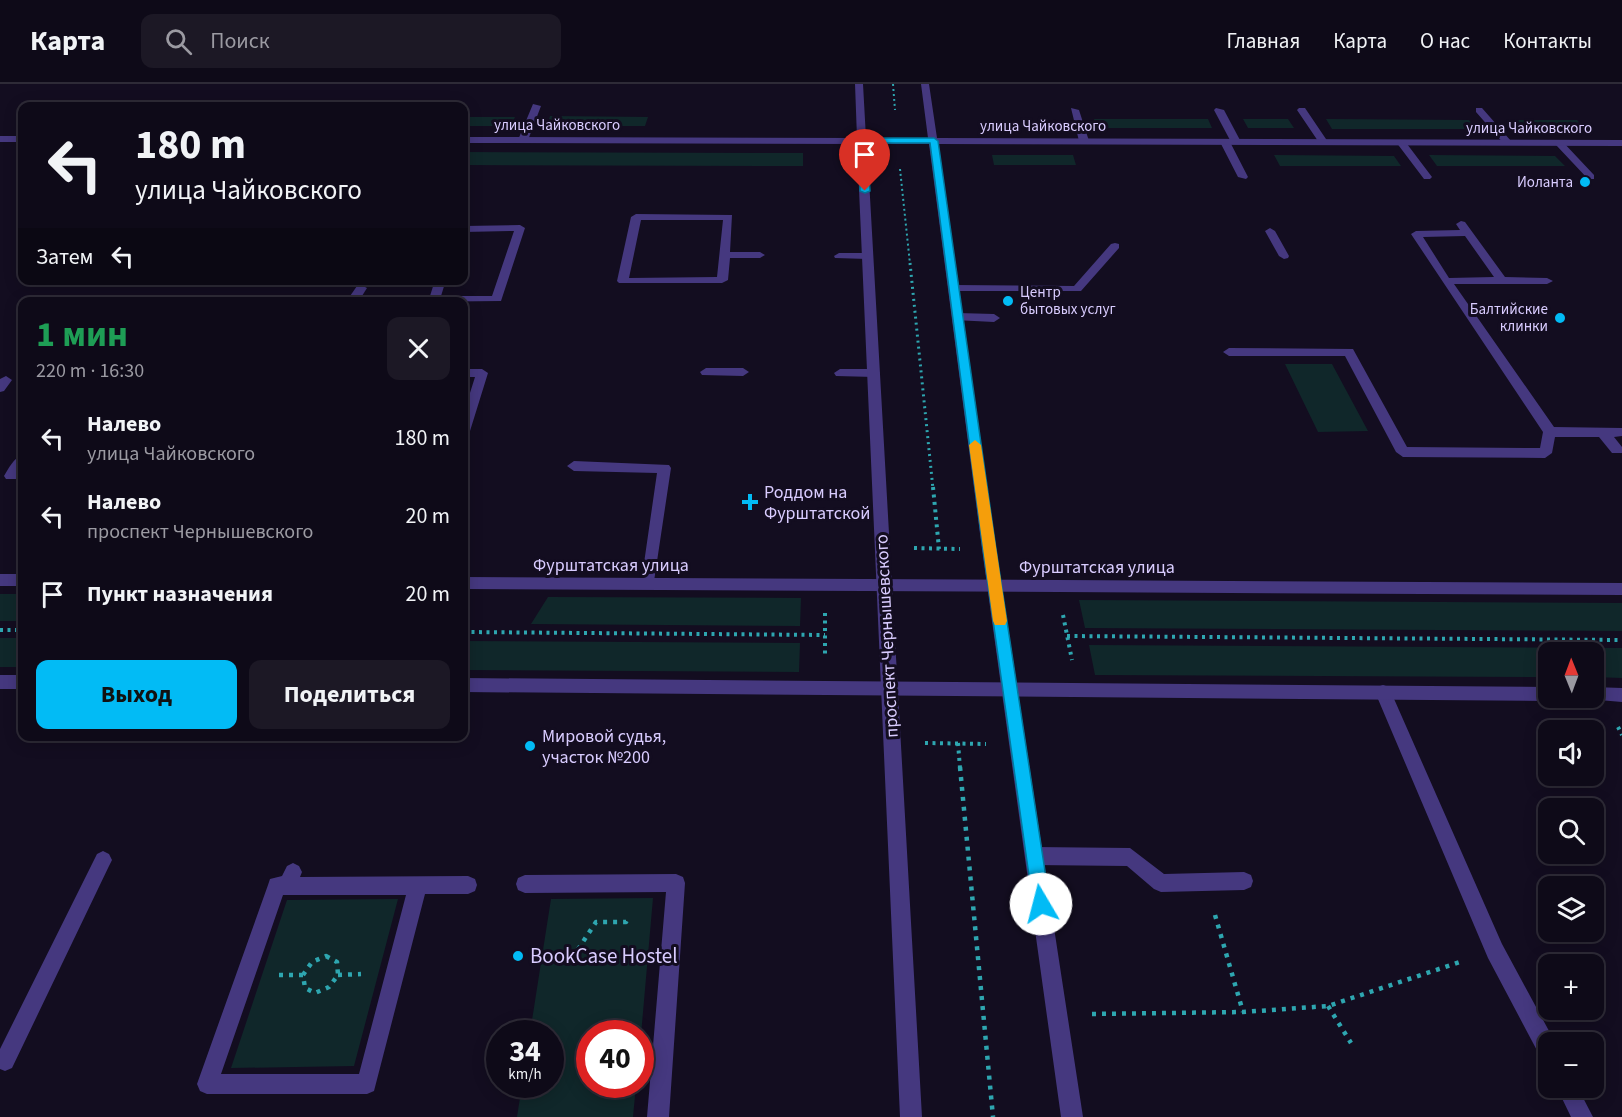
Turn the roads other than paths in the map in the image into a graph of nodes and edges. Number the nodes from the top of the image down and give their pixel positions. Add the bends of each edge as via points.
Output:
1 (859, 84) edge
2 (926, 84) edge
3 (536, 106) dead end
4 (1074, 110) dead end
5 (1219, 110) dead end
6 (1302, 110) dead end
7 (1479, 111) dead end
8 (0, 139) edge
9 (18, 139) edge
10 (468, 140) edge
11 (523, 140) junction
12 (862, 141) junction
13 (934, 141) junction
14 (1084, 141) junction
15 (1231, 142) junction
16 (1323, 142) junction
17 (1401, 142) junction
18 (1508, 142) junction
19 (1559, 142) junction
20 (1622, 143) edge
21 (1243, 177) dead end
22 (1427, 177) dead end
23 (1592, 177) dead end
24 (468, 229) edge
25 (1270, 231) dead end
26 (1115, 246) dead end
27 (725, 255) junction
28 (760, 255) dead end
29 (838, 256) dead end
30 (868, 256) junction
31 (1284, 256) dead end
32 (1502, 280) junction
33 (1446, 281) junction
34 (1547, 281) dead end
35 (361, 288) dead end
36 (954, 288) junction
37 (355, 297) edge
38 (468, 299) edge
39 (958, 317) junction
40 (994, 318) dead end
41 (1229, 352) dead end
42 (706, 372) dead end
43 (743, 372) dead end
44 (468, 373) edge
45 (840, 373) dead end
46 (874, 373) junction
47 (468, 417) edge
48 (1550, 432) junction
49 (1603, 432) junction
50 (1620, 432) dead end
51 (1617, 450) dead end
52 (18, 466) edge
53 (574, 466) dead end
54 (11, 476) dead end
55 (0, 580) edge
56 (18, 580) edge
57 (468, 583) edge
58 (648, 584) junction
59 (884, 586) junction
60 (995, 586) junction
61 (1622, 588) edge
62 (0, 682) edge
63 (18, 682) edge
64 (468, 686) edge
65 (889, 688) junction
66 (1009, 689) junction
67 (1383, 692) junction
68 (1538, 694) edge
69 (1604, 694) edge
70 (1622, 695) edge
71 (1034, 856) junction
72 (103, 860) dead end
73 (1244, 881) dead end
74 (525, 884) dead end
75 (418, 885) junction
76 (468, 885) dead end
77 (1538, 1032) edge
78 (5, 1061) dead end
79 (1572, 1098) edge
80 (658, 1117) edge
81 (911, 1117) edge
82 (1072, 1117) edge
83 (1582, 1117) edge

1 - 12 street, проспект Чернышевского
2 - 13 street
3 - 11 street
4 - 14 street
5 - 15 street
6 - 16 street
7 - 18 street
8 - 9 street
10 - 11 street, улица Чайковского
11 - 12 street, улица Чайковского
12 - 13 street, улица Чайковского
12 - 30 street, проспект Чернышевского
13 - 14 street, улица Чайковского
13 - 36 street
14 - 15 street, улица Чайковского
15 - 16 street, улица Чайковского
15 - 21 street
16 - 17 street, улица Чайковского
17 - 18 street, улица Чайковского
17 - 22 street
18 - 19 street, улица Чайковского
19 - 20 street, улица Чайковского
19 - 23 street
24 - 38 street via 520,228 497,299
25 - 31 street
26 - 36 street via 1077,289
27 - 27 street via 728,217 636,217 623,281 722,280
27 - 28 street
29 - 30 street
30 - 46 street, проспект Чернышевского
32 - 33 street
32 - 33 street via 1464,229 1416,234
32 - 34 street
33 - 48 street
35 - 37 street
36 - 39 street
39 - 40 street
39 - 60 street
41 - 48 street via 1349,352 1403,452 1545,453
42 - 43 street
44 - 47 street via 482,373
45 - 46 street
46 - 59 street, проспект Чернышевского
48 - 49 street
49 - 50 street
49 - 51 street
52 - 54 street
53 - 58 street via 664,468
55 - 56 street
57 - 58 street, Фурштатская улица
58 - 59 street, Фурштатская улица
59 - 60 street, Фурштатская улица
59 - 65 street, проспект Чернышевского
60 - 61 street, Фурштатская улица
60 - 66 street
62 - 63 street
64 - 65 street
65 - 66 street
65 - 81 street, проспект Чернышевского
66 - 67 street
66 - 71 street
67 - 68 street
67 - 77 street via 1495,951
69 - 70 street
71 - 73 street via 1130,857 1161,883
71 - 82 street
72 - 78 street
74 - 80 street via 676,883
75 - 75 street via 366,1084 207,1084 277,885 291,879
75 - 76 street
79 - 83 street

